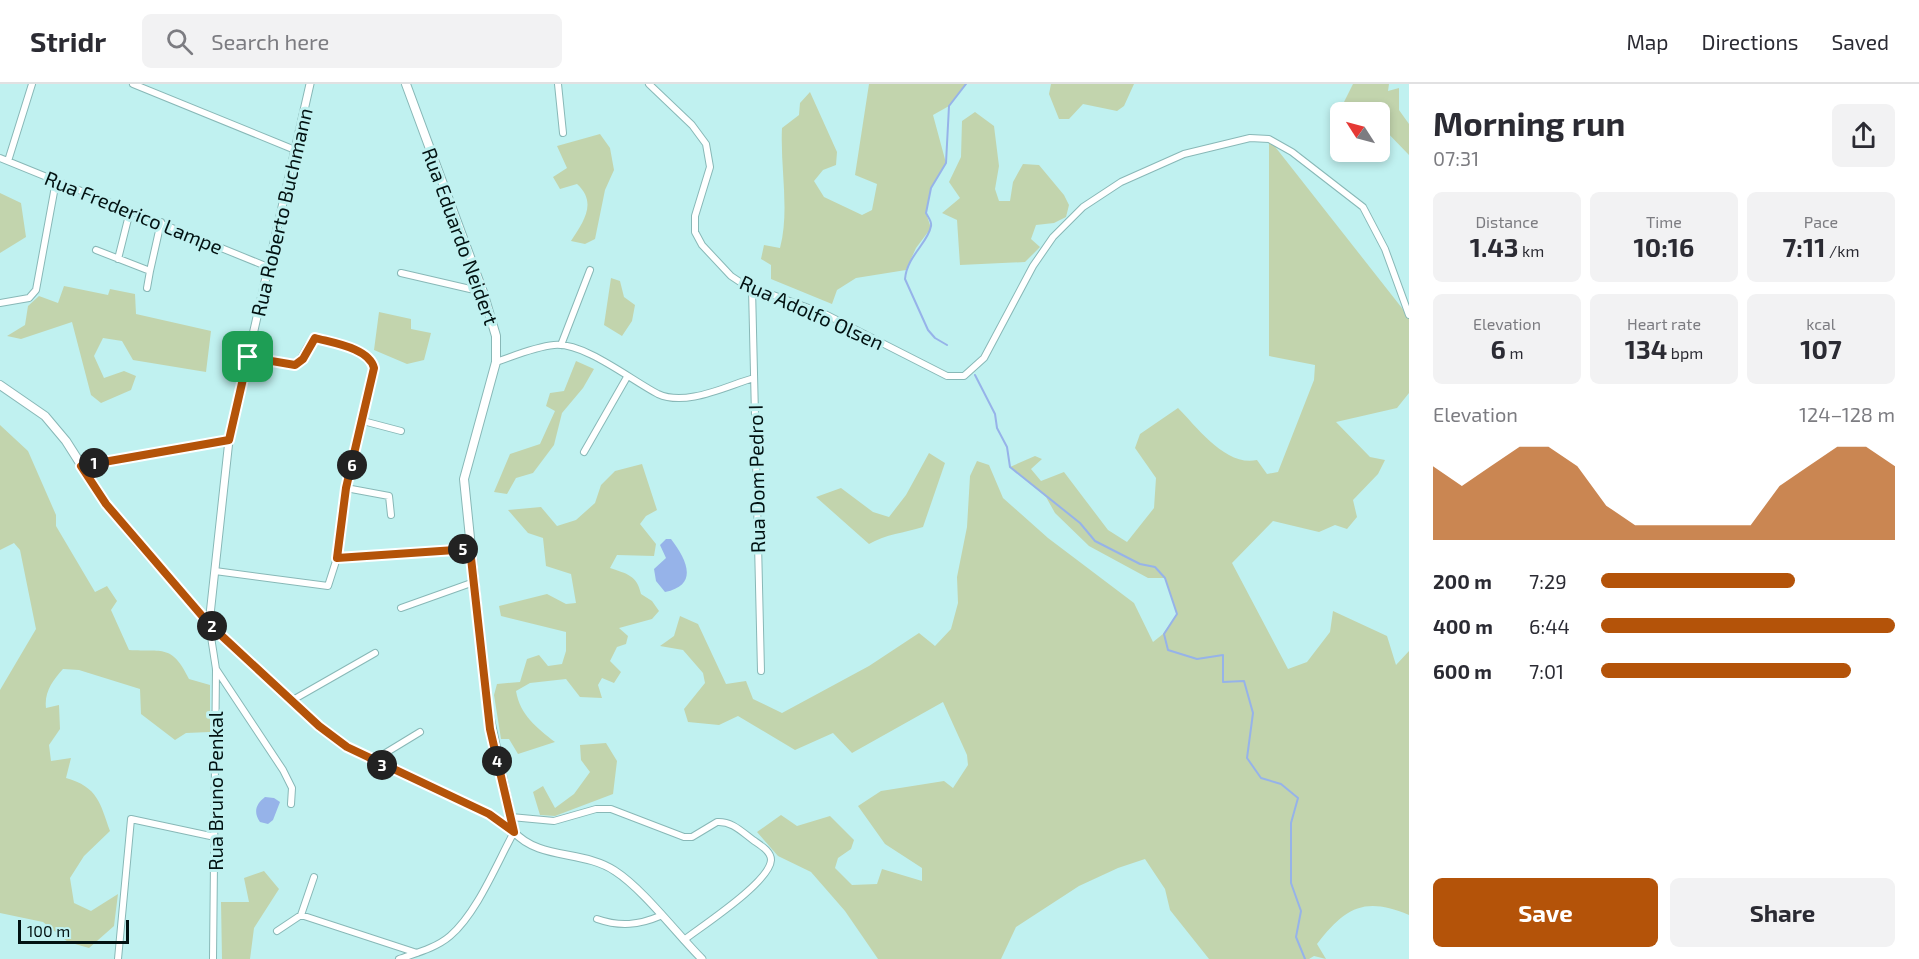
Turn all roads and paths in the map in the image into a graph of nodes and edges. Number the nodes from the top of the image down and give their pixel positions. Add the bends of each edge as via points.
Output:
1 (32, 84) edge
2 (133, 84) edge
3 (310, 84) edge
4 (406, 84) edge
5 (558, 84) edge
6 (649, 84) edge
7 (563, 133) dead end
8 (295, 150) junction
9 (0, 158) edge
10 (8, 161) junction
11 (56, 181) junction
12 (130, 210) junction
13 (161, 222) junction
14 (96, 250) dead end
15 (118, 258) junction
16 (268, 267) junction
17 (590, 270) dead end
18 (150, 271) junction
19 (401, 273) dead end
20 (147, 288) dead end
21 (752, 288) junction
22 (483, 292) junction
23 (0, 303) edge
24 (1409, 315) edge
25 (561, 345) junction
26 (248, 357) junction
27 (496, 362) junction
28 (627, 377) junction
29 (754, 378) junction
30 (0, 385) edge
31 (363, 421) junction
32 (401, 431) dead end
33 (229, 440) junction
34 (584, 452) dead end
35 (81, 466) junction
36 (346, 488) junction
37 (391, 515) dead end
38 (470, 549) junction
39 (337, 558) junction
40 (215, 571) junction
41 (474, 582) junction
42 (401, 608) dead end
43 (209, 624) junction
44 (375, 653) dead end
45 (216, 669) junction
46 (761, 671) dead end
47 (291, 701) junction
48 (420, 732) dead end
49 (373, 760) junction
50 (291, 804) dead end
51 (511, 818) junction
52 (514, 832) junction
53 (215, 837) junction
54 (314, 877) dead end
55 (301, 915) junction
56 (660, 916) junction
57 (597, 919) dead end
58 (277, 931) dead end
59 (684, 940) junction
60 (418, 953) junction
61 (118, 959) edge
62 (213, 959) edge
63 (399, 959) edge
64 (702, 959) edge

1 - 10 street
2 - 8 street
3 - 8 street, Rua Roberto Buchmann
4 - 22 main road, Rua Eduardo Neidert
5 - 7 street
6 - 21 street, Rua Adolfo Olsen via 706,144 710,166 695,216 698,239 731,276
8 - 16 street, Rua Roberto Buchmann
9 - 10 street, Rua Frederico Lampe
10 - 11 street, Rua Frederico Lampe
11 - 12 street, Rua Frederico Lampe
11 - 23 street via 36,290 28,298
12 - 13 street, Rua Frederico Lampe
12 - 15 street
13 - 16 street, Rua Frederico Lampe
13 - 18 street
14 - 15 street
15 - 18 street
16 - 26 street, Rua Roberto Buchmann
17 - 25 street
18 - 20 street
19 - 22 street
21 - 24 street, Rua Adolfo Olsen via 825,314 939,372 958,377 984,358 1033,266 1053,237 1083,207 1121,182 1184,154 1250,138 1269,139 1292,152 1363,207 1385,249
21 - 29 street, Rua Dom Pedro I
22 - 27 main road, Rua Eduardo Neidert via 496,336
25 - 27 street via 545,346
25 - 28 street via 580,350
26 - 31 street via 295,365 315,338 367,356 374,368
26 - 33 street, Rua Roberto Buchmann
27 - 38 main road, Rua Eduardo Neidert via 465,470
28 - 29 street via 671,398 701,394
28 - 34 street
29 - 46 street, Rua Dom Pedro I
30 - 35 main road via 45,416
31 - 32 street
31 - 36 street
33 - 35 street
33 - 40 street, Rua Roberto Buchmann
35 - 43 main road via 106,504
36 - 37 street via 389,496
36 - 39 street
38 - 39 street
38 - 41 main road, Rua Eduardo Neidert
39 - 40 street via 328,586
40 - 43 street, Rua Roberto Buchmann
41 - 42 street
41 - 51 main road, Rua Eduardo Neidert via 490,729
43 - 45 street, Rua Bruno Penkal
43 - 47 main road
44 - 47 street
45 - 50 street via 283,770 292,788
45 - 53 street, Rua Bruno Penkal
47 - 49 main road via 340,743
48 - 49 street
49 - 52 main road via 489,814
51 - 52 main road, Rua Eduardo Neidert
51 - 59 street via 554,821 596,809 611,809 688,837 722,822 732,824 767,851 771,858 766,873
52 - 56 street via 535,847 589,859 615,871
52 - 60 street via 458,928
53 - 61 street via 131,819
53 - 62 street, Rua Bruno Penkal
54 - 55 street
55 - 58 street
55 - 60 street
56 - 57 street via 634,924
56 - 59 street
59 - 64 street
60 - 63 street

